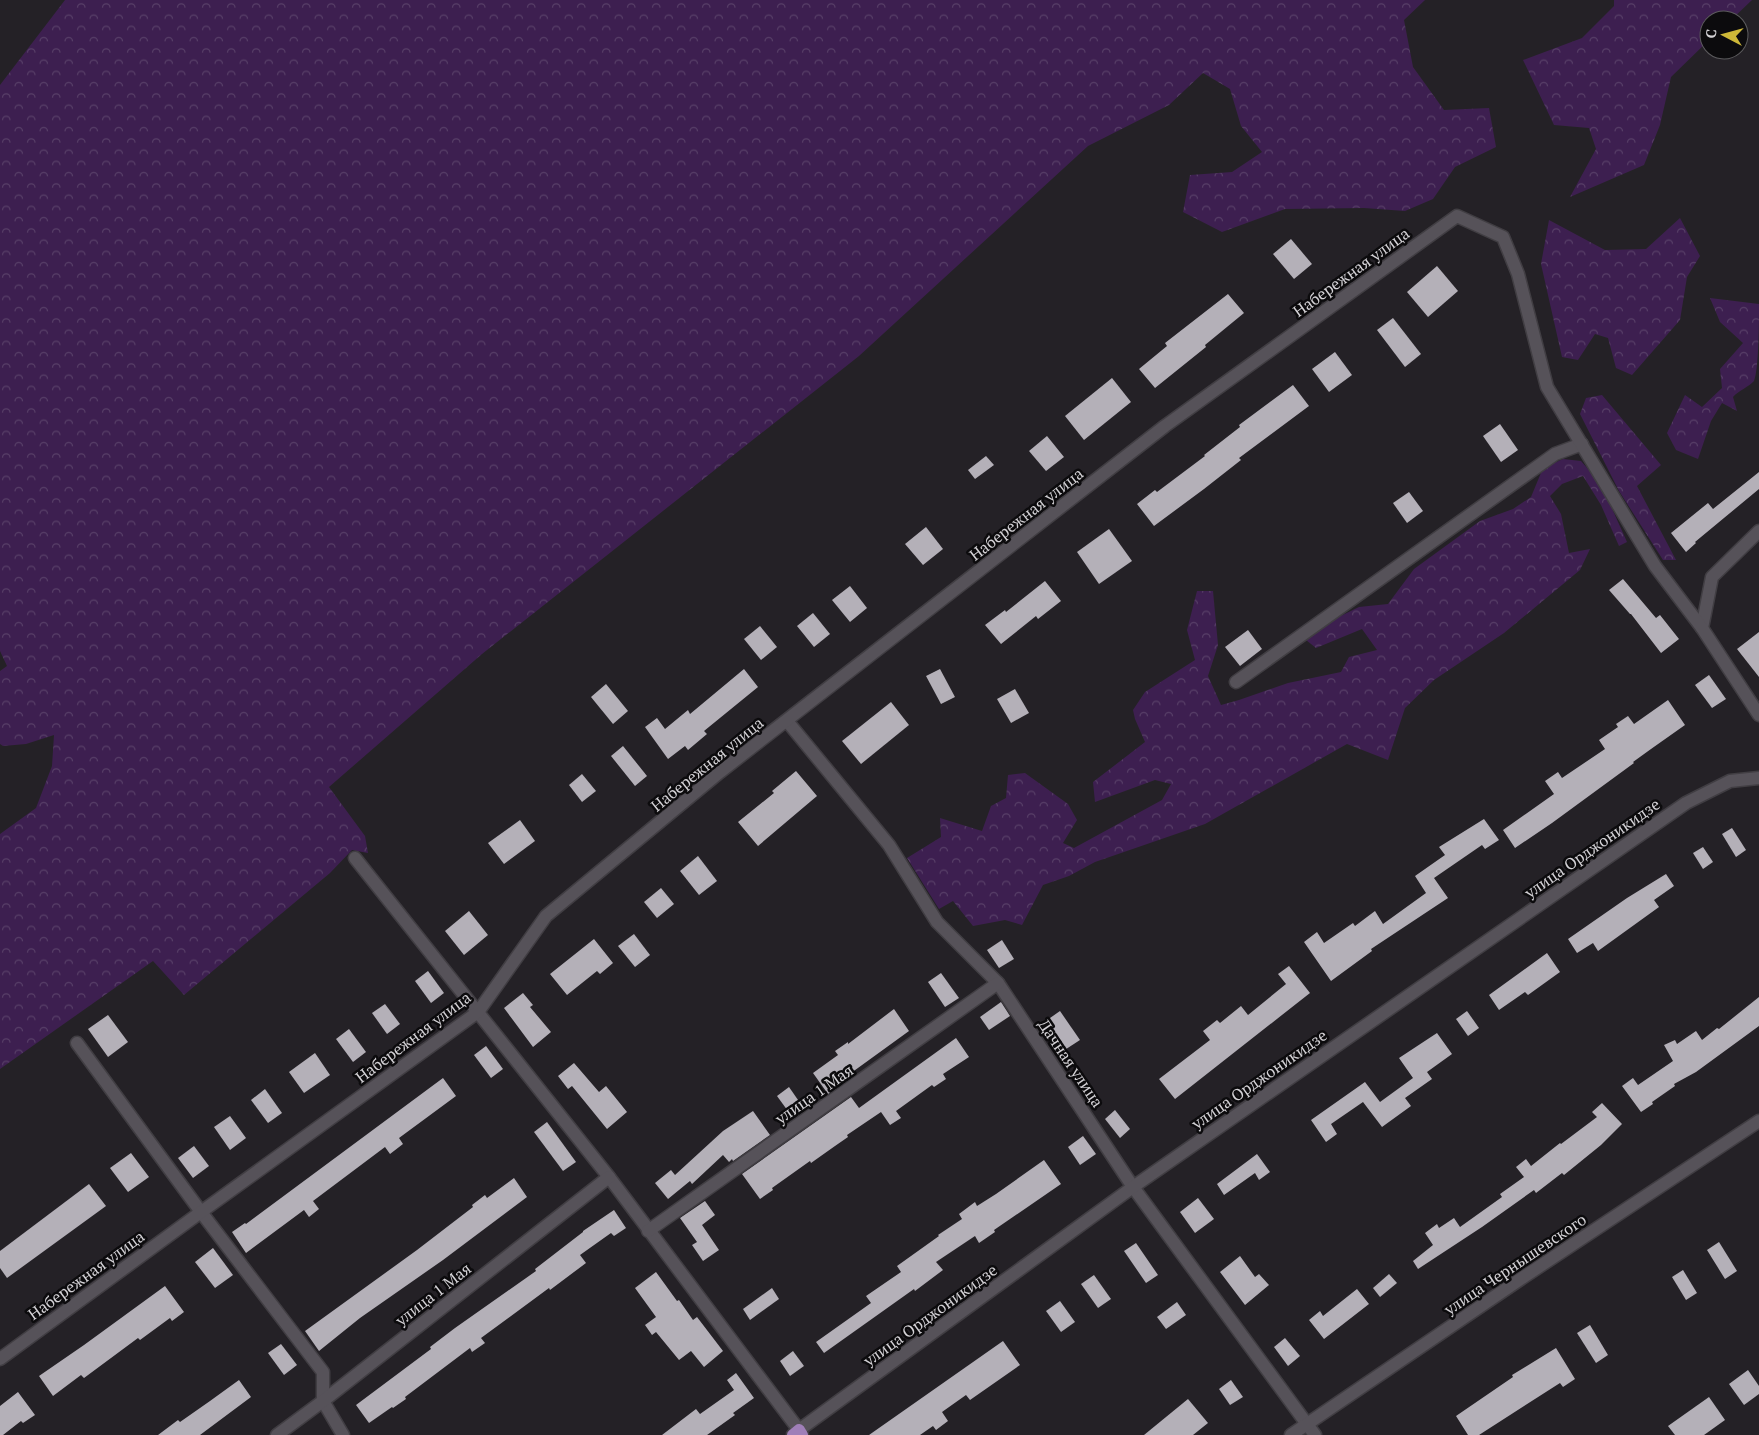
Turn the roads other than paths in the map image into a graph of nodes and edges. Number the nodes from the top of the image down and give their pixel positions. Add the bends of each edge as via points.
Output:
1 (1582, 444) junction
2 (1759, 531) edge
3 (1702, 628) junction
4 (1236, 682) dead end
5 (1759, 714) edge
6 (786, 721) junction
7 (1759, 771) edge
8 (1753, 779) edge
9 (355, 858) dead end
10 (998, 984) junction
11 (478, 1012) junction
12 (77, 1043) dead end
13 (1759, 1121) edge
14 (608, 1177) junction
15 (1133, 1187) junction
16 (200, 1212) junction
17 (648, 1231) junction
18 (0, 1359) edge
19 (324, 1401) junction
20 (1307, 1424) junction
21 (798, 1433) edge
22 (277, 1435) edge
23 (343, 1435) edge
24 (1291, 1435) edge
25 (1315, 1435) edge

1 - 3 street via 1655,566
1 - 4 street via 1555,454
1 - 6 street, Набережная улица via 1547,387 1518,274 1503,237 1457,216 1165,426
2 - 3 street via 1712,576
3 - 5 street
6 - 10 street, Дачная улица via 889,845 937,922
6 - 11 street, Набережная улица via 546,916
7 - 8 street
8 - 15 street, улица Орджоникидзе via 1730,781 1686,803
9 - 11 street
10 - 15 street, Дачная улица
10 - 17 street, улица 1 Мая
11 - 14 street
11 - 16 street, Набережная улица
12 - 16 street
13 - 20 street, улица Чернышевского
14 - 17 street
14 - 19 street, улица 1 Мая
15 - 20 street, Дачная улица
15 - 21 street, улица Орджоникидзе
16 - 18 street, Набережная улица
16 - 19 street via 323,1372
17 - 21 street
19 - 22 street, улица 1 Мая
19 - 23 street
20 - 24 street, улица Чернышевского
20 - 25 street, Дачная улица

